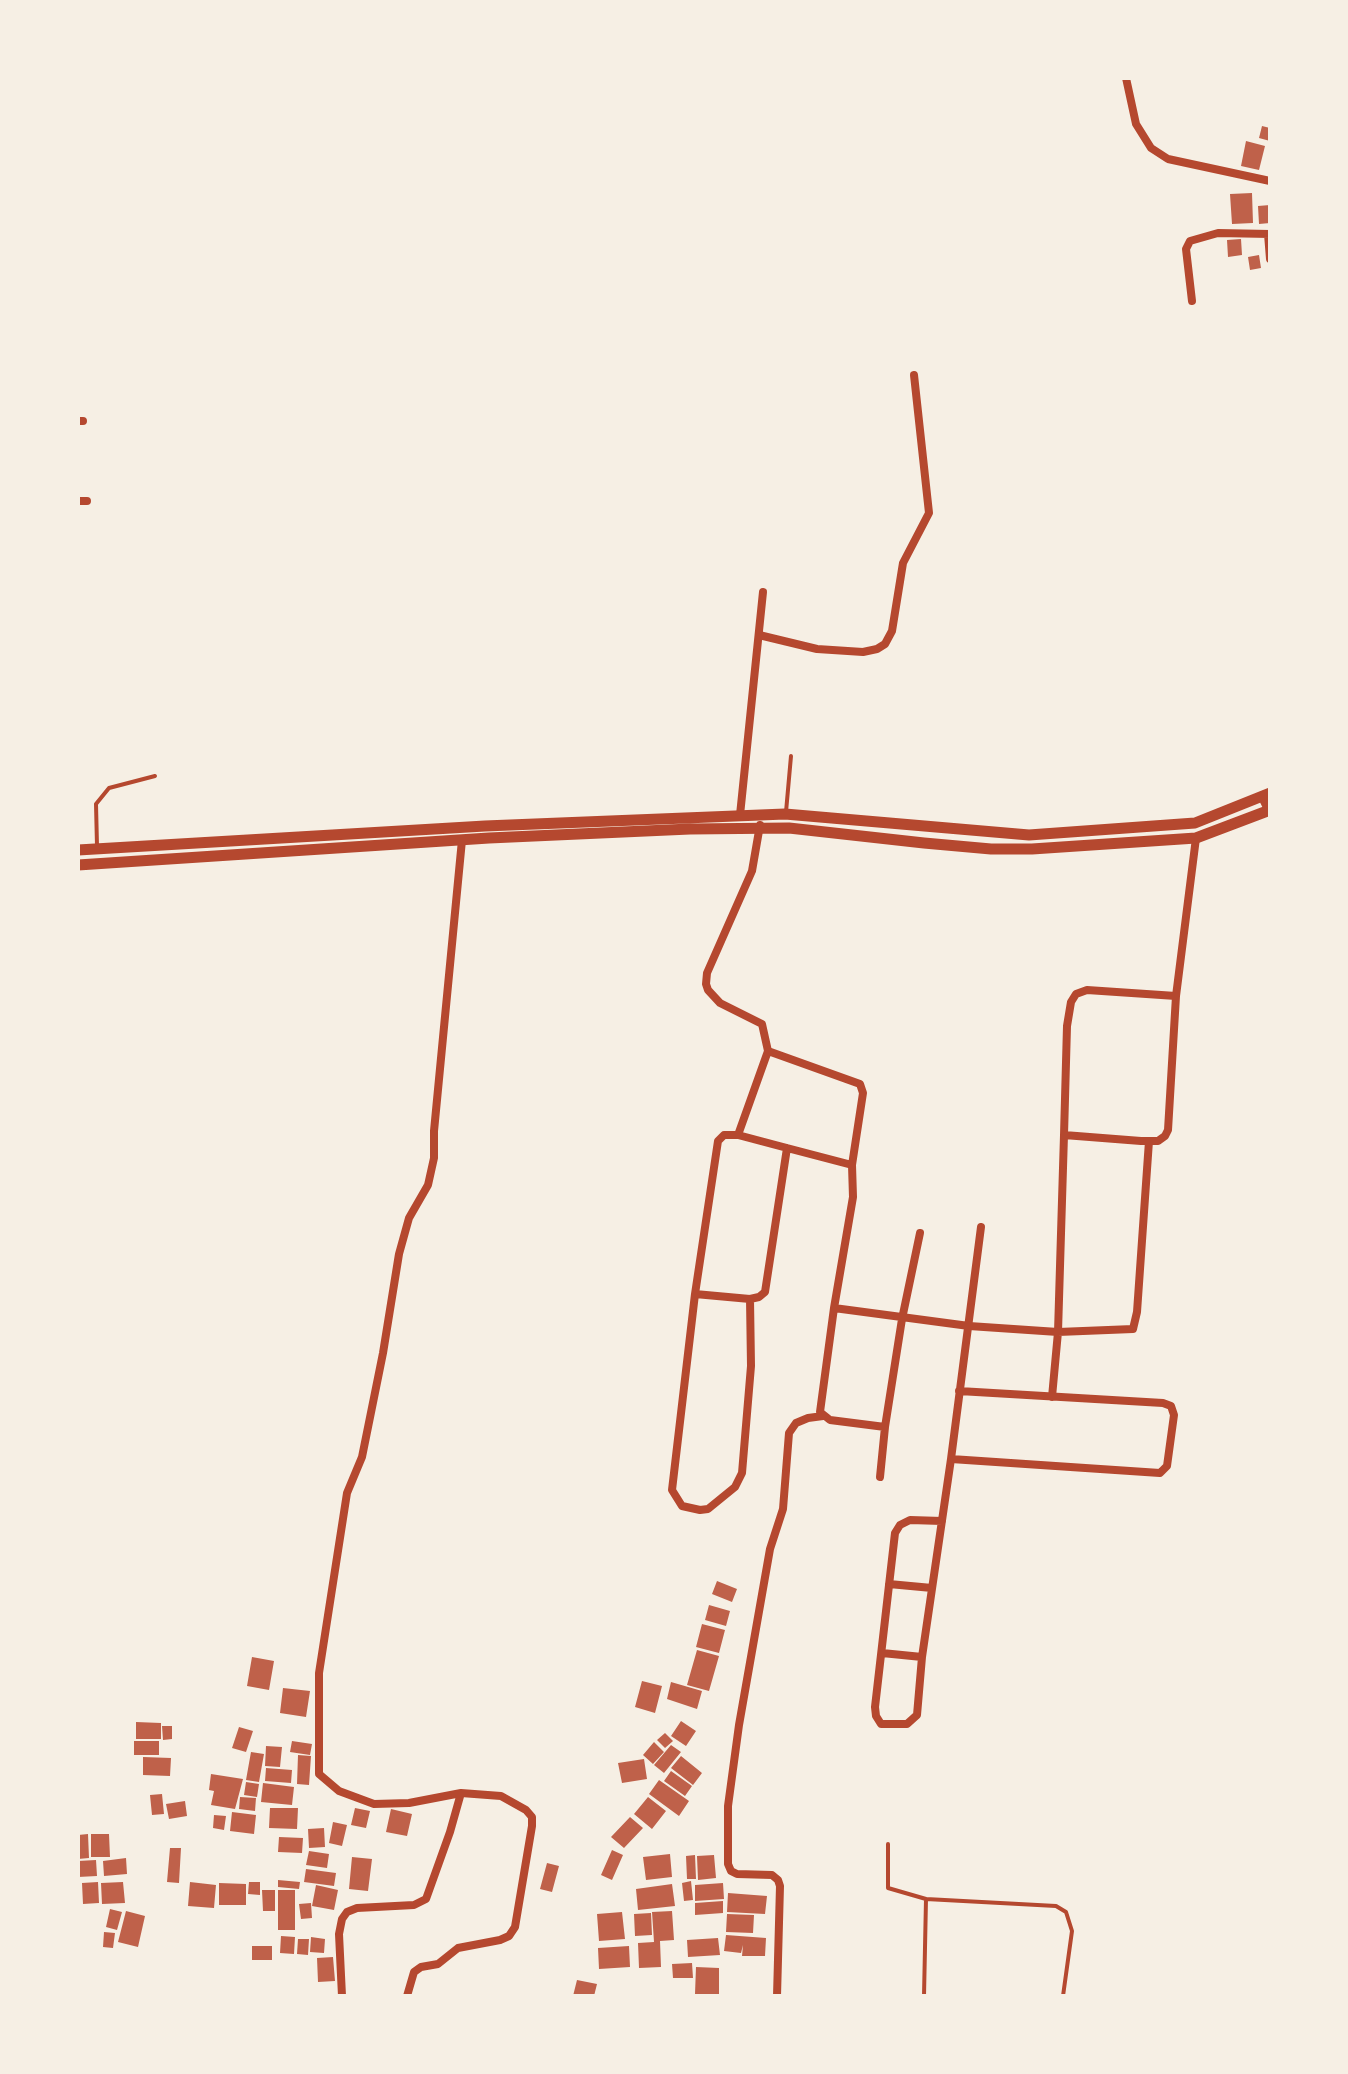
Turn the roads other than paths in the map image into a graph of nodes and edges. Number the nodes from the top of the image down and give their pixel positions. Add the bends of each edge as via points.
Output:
1 (1126, 78) edge
2 (1270, 181) edge
3 (1269, 234) edge
4 (1270, 259) edge
5 (1192, 301) dead end
6 (914, 375) dead end
7 (763, 592) dead end
8 (759, 635) junction
9 (791, 756) dead end
10 (155, 776) dead end
11 (1266, 794) edge
12 (1270, 810) edge
13 (785, 814) junction
14 (740, 815) junction
15 (760, 815) junction
16 (760, 830) junction
17 (336, 836) junction
18 (1196, 838) junction
19 (462, 840) junction
20 (97, 848) junction
21 (78, 850) edge
22 (337, 850) junction
23 (78, 865) edge
24 (1176, 996) junction
25 (768, 1051) junction
26 (738, 1135) junction
27 (1064, 1135) junction
28 (1149, 1141) junction
29 (787, 1148) junction
30 (852, 1165) junction
31 (981, 1227) dead end
32 (920, 1233) dead end
33 (695, 1294) junction
34 (750, 1299) junction
35 (834, 1308) junction
36 (902, 1319) junction
37 (969, 1326) junction
38 (1058, 1332) junction
39 (959, 1391) junction
40 (1052, 1397) junction
41 (823, 1416) junction
42 (885, 1427) junction
43 (951, 1459) junction
44 (880, 1477) dead end
45 (942, 1521) junction
46 (889, 1584) junction
47 (932, 1588) junction
48 (882, 1653) junction
49 (922, 1657) junction
50 (461, 1793) junction
51 (888, 1844) dead end
52 (926, 1899) junction
53 (342, 1996) edge
54 (407, 1996) edge
55 (777, 1996) edge
56 (924, 1996) edge
57 (1063, 1996) edge

1 - 2 street via 1136,124 1151,148 1168,159
3 - 4 street
3 - 5 street via 1218,233 1190,241 1186,249
6 - 8 street via 929,513 903,563 892,631 885,644 863,652 817,649
7 - 8 street
8 - 14 street
9 - 13 lane
10 - 20 lane via 109,788 96,804
11 - 12 street
11 - 13 street via 1195,823 1029,835
12 - 18 street
13 - 15 street
14 - 15 street
14 - 17 street
15 - 16 street
16 - 18 street via 789,828 991,849
16 - 19 street
16 - 25 street via 752,871 706,984 720,1003 762,1024
17 - 20 street
17 - 22 street
18 - 24 street
19 - 22 street
19 - 50 street via 434,1158 399,1254 362,1457 347,1493 319,1673 318,1764 319,1774 329,1783 364,1802 409,1803
20 - 21 street
22 - 23 street
24 - 27 street via 1087,990 1076,994 1067,1026
24 - 28 street via 1168,1130 1158,1141
25 - 26 street
25 - 30 street via 860,1084
26 - 29 street
26 - 33 street via 724,1135 718,1141
27 - 28 street
27 - 38 street
28 - 38 street via 1133,1329
29 - 30 street
29 - 34 street via 766,1287
30 - 35 street via 853,1197
31 - 37 street
32 - 36 street
33 - 34 street
33 - 34 street via 672,1490 682,1506 700,1510 725,1496 742,1473 751,1366
35 - 36 street
35 - 41 street via 820,1405
36 - 37 street
36 - 42 street
37 - 38 street
37 - 39 street
38 - 40 street
39 - 40 street
39 - 43 street
40 - 43 street via 1171,1406 1166,1470
41 - 42 street
41 - 55 street via 796,1423 789,1433 783,1509 770,1549 728,1806 731,1871 772,1875 780,1886
42 - 44 street
43 - 45 street
45 - 46 street via 910,1520 900,1525
45 - 47 street
46 - 47 street
46 - 48 street
47 - 49 street
48 - 49 street
48 - 49 street via 875,1713 886,1725 907,1724 917,1715
50 - 53 street via 426,1899 414,1905 357,1908 342,1919
50 - 54 street via 501,1796 532,1817 515,1927 500,1940 458,1948 438,1964 417,1970
51 - 52 lane via 888,1888
52 - 56 lane
52 - 57 lane via 1056,1906 1066,1912 1072,1931

